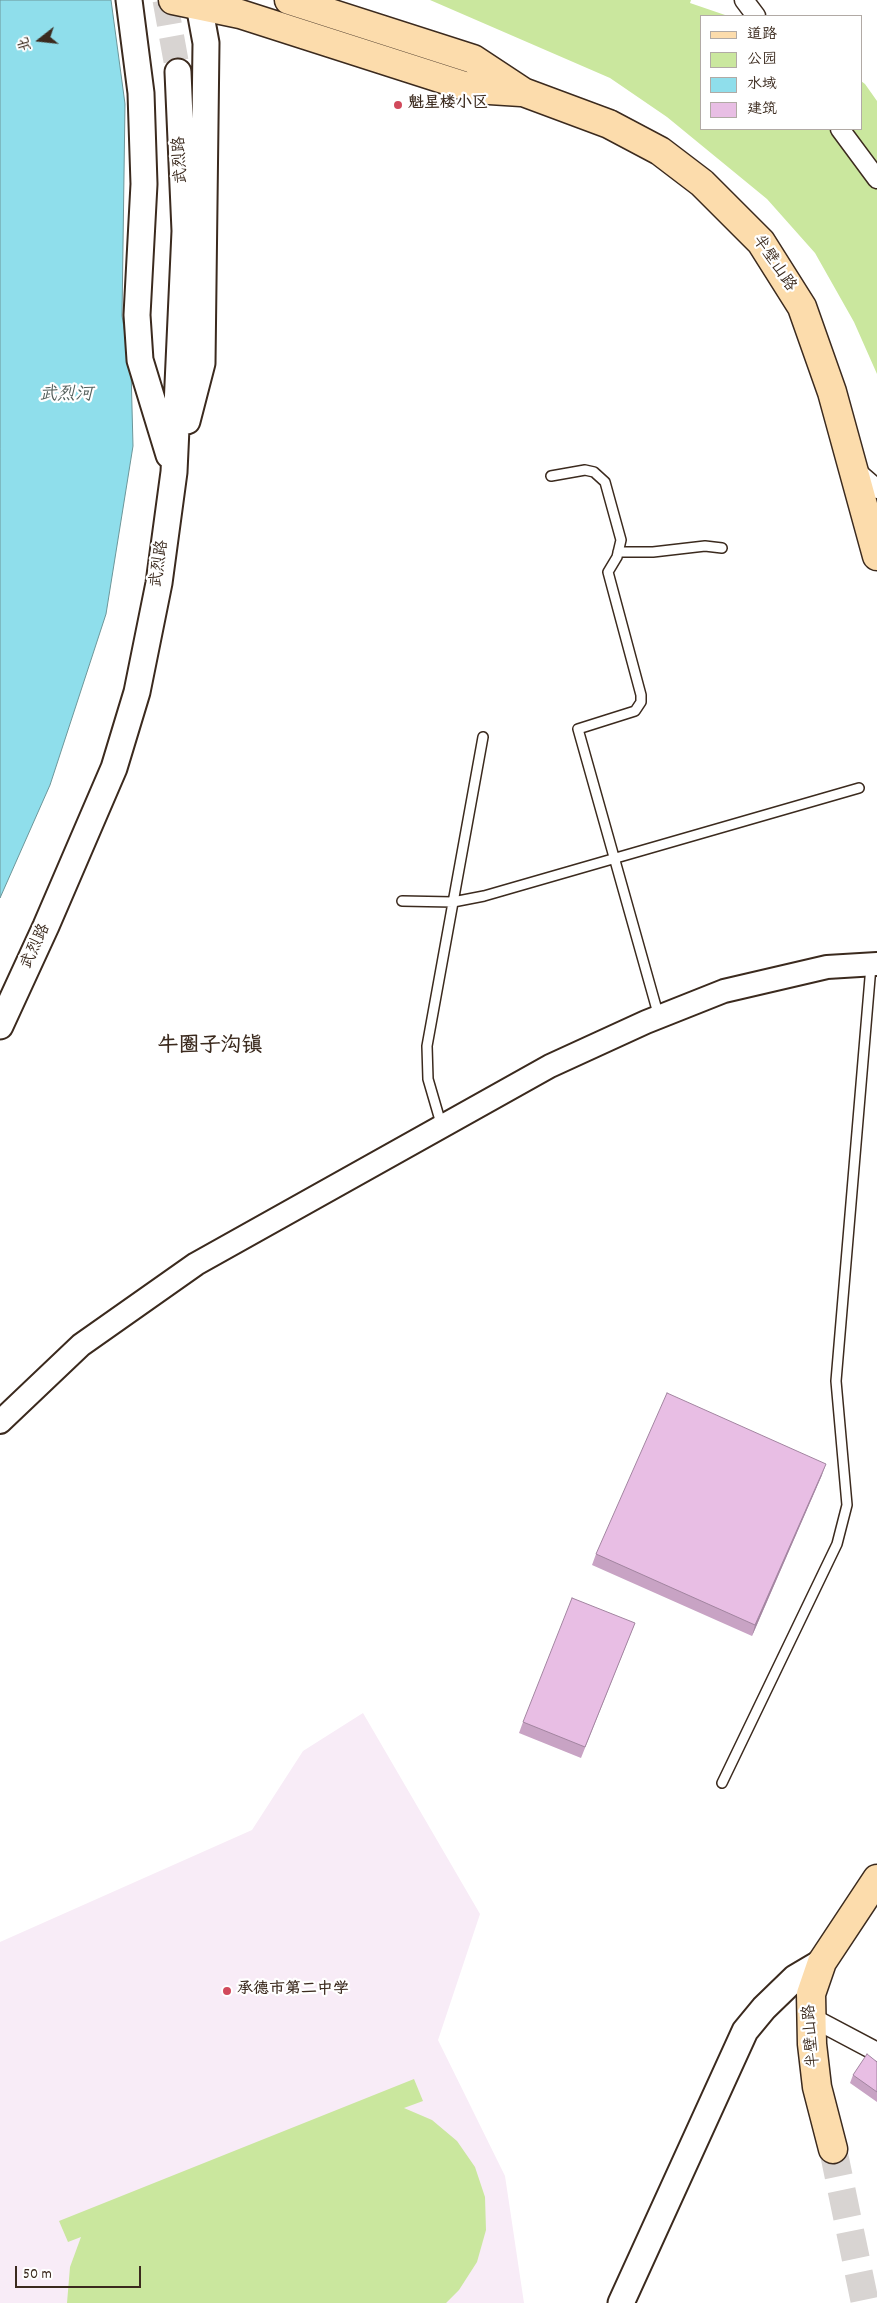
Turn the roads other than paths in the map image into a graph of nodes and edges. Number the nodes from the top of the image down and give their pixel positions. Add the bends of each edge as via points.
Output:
1 (129, 0) edge
2 (173, 0) edge
3 (289, 0) edge
4 (744, 0) edge
5 (199, 2) edge
6 (755, 15) edge
7 (178, 72) tunnel mouth
8 (522, 92) junction
9 (841, 130) edge
10 (877, 179) edge
11 (853, 468) junction
12 (174, 472) junction
13 (551, 476) dead end
14 (877, 489) edge
15 (722, 548) dead end
16 (618, 552) junction
17 (877, 556) edge
18 (483, 737) dead end
19 (859, 788) dead end
20 (614, 858) junction
21 (402, 901) dead end
22 (453, 902) junction
23 (874, 964) edge
24 (659, 1018) junction
25 (0, 1026) edge
26 (442, 1127) junction
27 (0, 1422) edge
28 (722, 1783) dead end
29 (877, 1879) edge
30 (822, 1962) junction
31 (811, 2017) junction
32 (877, 2052) edge
33 (833, 2149) tunnel mouth
34 (621, 2303) edge

1 - 12 main road via 141,93 144,184 137,315 140,360
2 - 5 main road
3 - 8 main road via 473,59
4 - 6 street
5 - 8 main road via 474,90
5 - 12 main road via 206,43 202,363
7 - 12 main road, 武烈路 via 185,232
8 - 11 main road, 半壁山路 via 609,124 660,151 702,182 761,242 802,307 832,392
9 - 10 street
11 - 14 street
11 - 17 main road, 半壁山路
12 - 25 main road, 武烈路 via 159,583 137,692 114,768
13 - 16 lane via 585,470 594,472 605,482 621,540
15 - 16 lane via 705,546
16 - 20 lane via 608,572 641,702 635,711 578,729
18 - 22 lane
19 - 20 lane
20 - 22 lane
20 - 24 lane
21 - 22 lane
22 - 26 lane via 427,1046 428,1079
23 - 24 street via 827,967 724,991
23 - 28 lane via 836,1381 847,1505 837,1544
24 - 26 street via 550,1066
26 - 27 street via 196,1264 81,1345
29 - 30 main road, 半壁山路
30 - 31 main road, 半壁山路 via 811,1994
30 - 34 main road via 794,1978 745,2032
31 - 32 street
31 - 33 main road, 半壁山路 via 817,2087

